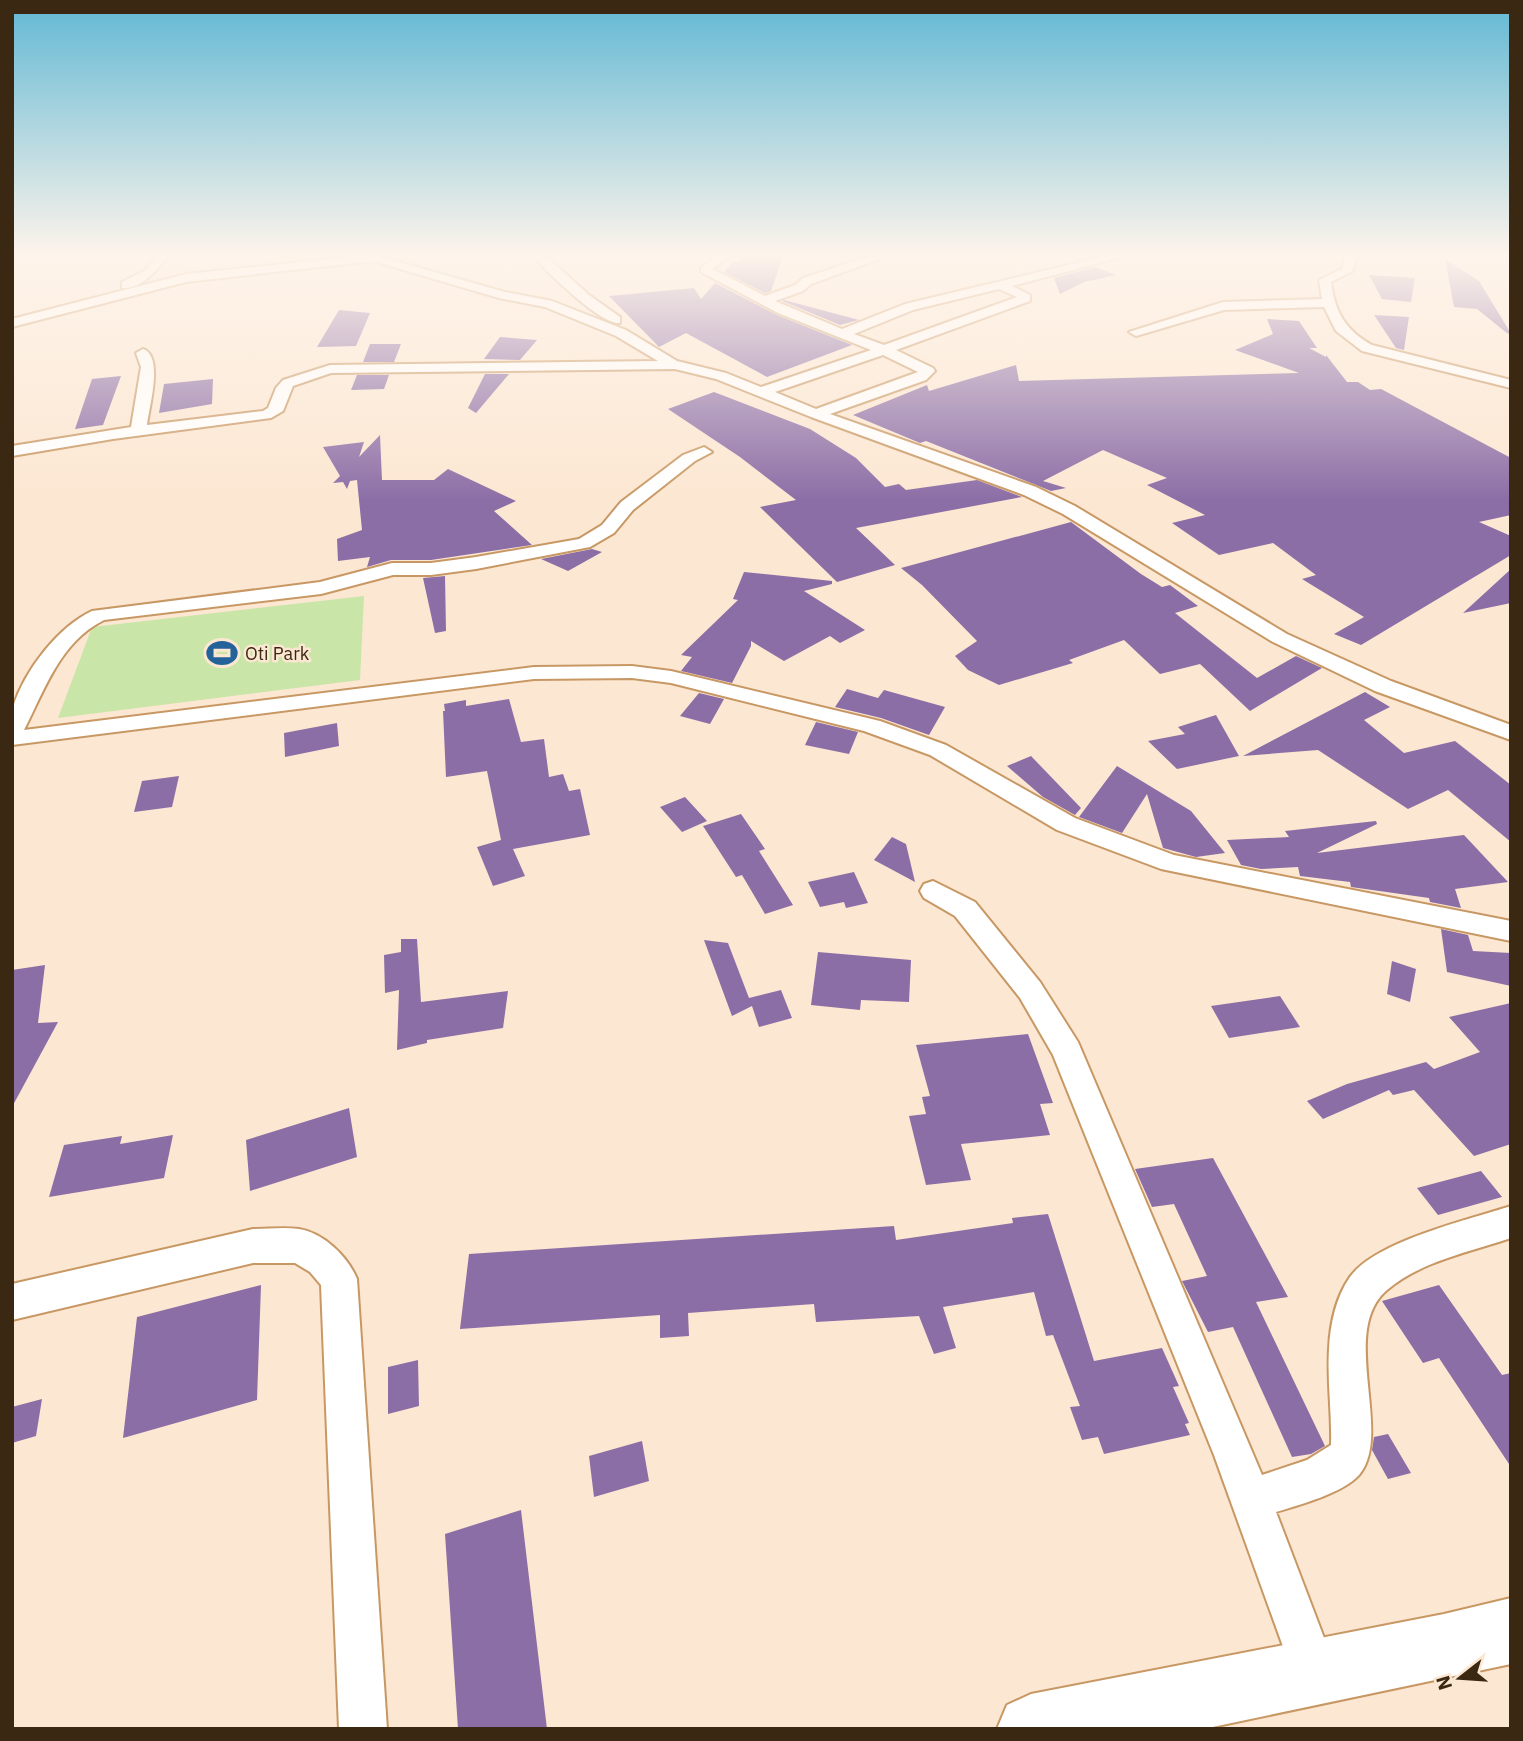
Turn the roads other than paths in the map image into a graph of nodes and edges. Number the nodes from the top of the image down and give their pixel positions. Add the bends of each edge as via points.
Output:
1 (627, 337) edge
2 (637, 337) edge
3 (850, 337) edge
4 (919, 337) edge
5 (1346, 337) edge
6 (647, 350) junction
7 (884, 350) junction
8 (143, 353) dead end
9 (675, 366) junction
10 (1511, 384) edge
11 (761, 392) junction
12 (816, 414) junction
13 (138, 431) junction
14 (12, 451) edge
15 (704, 452) dead end
16 (12, 730) edge
17 (1511, 733) edge
18 (12, 738) edge
19 (933, 891) dead end
20 (1511, 932) edge
21 (1511, 1222) edge
22 (12, 1302) edge
23 (1251, 1499) junction
24 (1511, 1631) edge
25 (1314, 1672) junction
26 (363, 1729) edge
27 (1031, 1729) edge

1 - 6 street
2 - 6 street
3 - 7 street
4 - 7 street
5 - 10 street via 1367,348
6 - 9 street
7 - 11 street
7 - 12 street via 928,371
8 - 13 street via 148,367
9 - 11 street via 721,376
9 - 13 street via 330,369 288,383 275,411 266,415
11 - 12 street
12 - 17 street via 1052,500 1280,638 1383,686
13 - 14 street
15 - 16 street via 689,458 627,506 608,529 584,543 453,566 392,569 321,588 85,620 48,665
18 - 20 street via 534,673 621,672 671,677 872,726 938,750 1066,824 1171,863
19 - 23 street via 965,909 1030,990 1067,1051
21 - 23 street via 1394,1265 1371,1279 1353,1307 1348,1372 1352,1448 1342,1463 1292,1487
22 - 26 street via 253,1246 300,1246 339,1279
23 - 25 street
24 - 25 street
25 - 27 street

